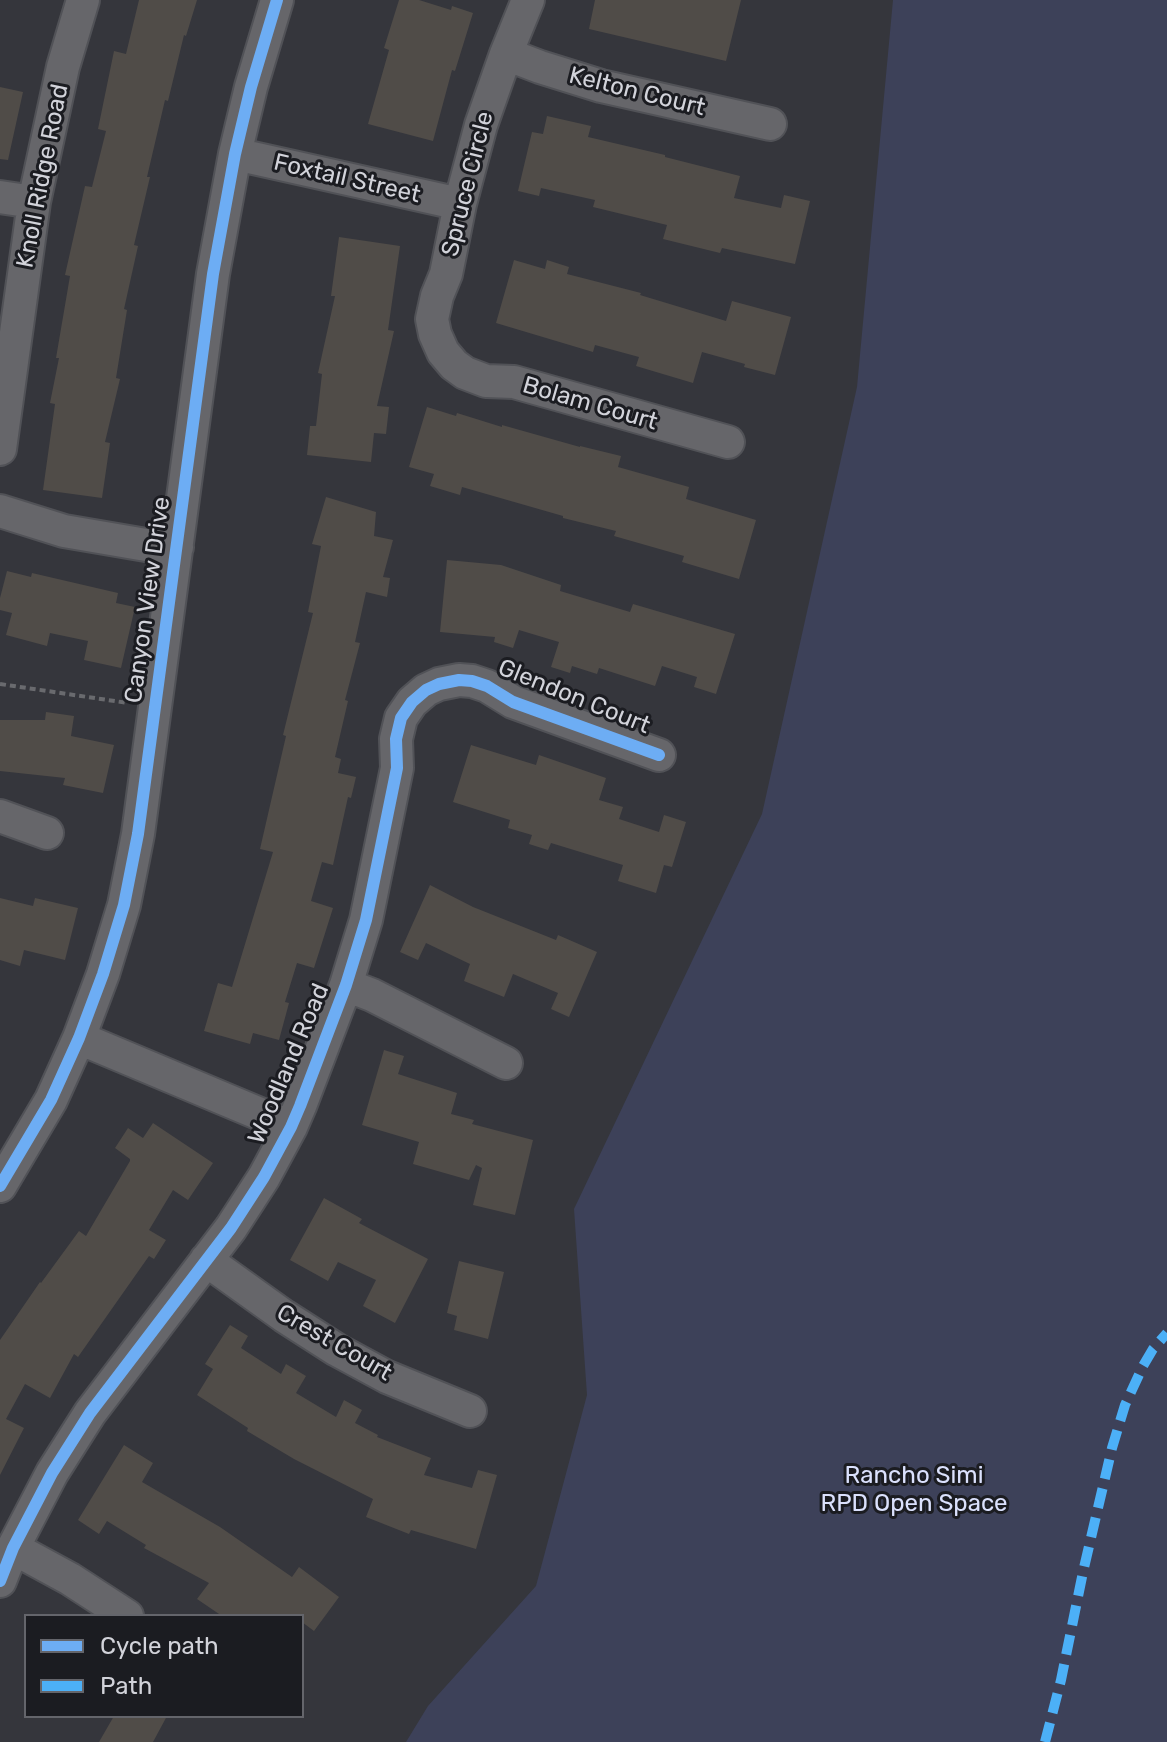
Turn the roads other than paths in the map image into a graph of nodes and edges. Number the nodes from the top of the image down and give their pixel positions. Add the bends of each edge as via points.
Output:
1 (83, 0) edge
2 (277, 0) edge
3 (528, 0) edge
4 (506, 54) junction
5 (770, 124) dead end
6 (235, 154) junction
7 (0, 197) edge
8 (34, 202) junction
9 (460, 204) junction
10 (454, 365) joint
11 (728, 442) dead end
12 (0, 449) edge
13 (0, 511) edge
14 (177, 547) junction
15 (472, 681) joint
16 (659, 755) dead end
17 (0, 816) edge
18 (47, 833) dead end
19 (346, 985) junction
20 (79, 1038) junction
21 (506, 1063) dead end
22 (291, 1127) junction
23 (0, 1186) edge
24 (206, 1260) junction
25 (470, 1411) dead end
26 (13, 1548) junction
27 (0, 1581) edge
28 (124, 1614) edge

1 - 8 street, Knoll Ridge Road
2 - 6 street, Canyon View Drive
3 - 4 street, Spruce Circle
4 - 5 street, Kelton Court via 601,86
4 - 9 street, Spruce Circle
6 - 9 street, Foxtail Street
6 - 14 street, Canyon View Drive via 213,274
7 - 8 street
8 - 12 street, Knoll Ridge Road
9 - 10 street, Spruce Circle via 432,319 443,352
10 - 11 street, Bolam Court via 486,381 514,382
13 - 14 street via 64,531
14 - 20 street, Canyon View Drive via 124,905
15 - 16 street, Glendon Court via 513,702
15 - 19 street, Woodland Road via 426,690 401,718 378,867
17 - 18 street
19 - 21 street
19 - 22 street, Woodland Road
20 - 22 street
20 - 23 street, Canyon View Drive via 51,1100
22 - 24 street, Woodland Road via 264,1177
24 - 25 street, Crest Court via 337,1350
24 - 26 street, Woodland Road via 90,1413
26 - 27 street, Woodland Road
26 - 28 street

